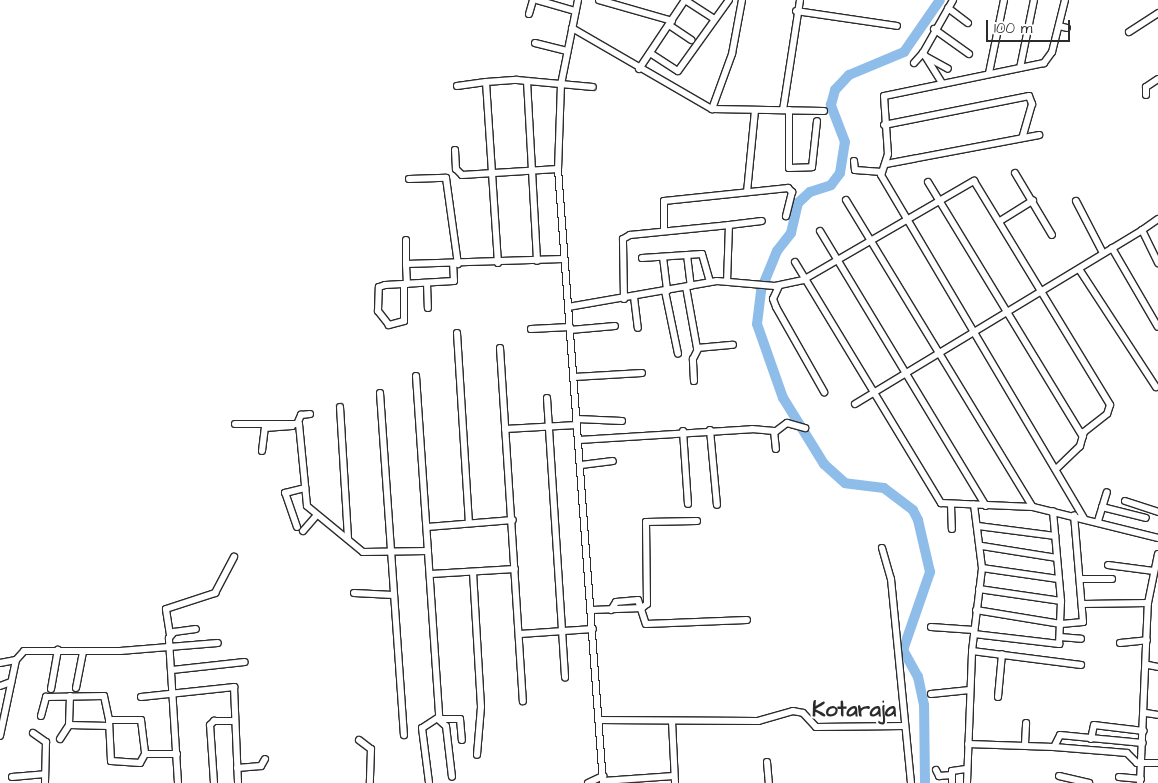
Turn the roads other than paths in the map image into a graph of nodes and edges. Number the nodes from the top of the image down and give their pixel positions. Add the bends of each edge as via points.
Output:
1 (533, 0) edge
2 (537, 0) edge
3 (578, 0) edge
4 (599, 0) edge
5 (685, 0) edge
6 (729, 0) edge
7 (742, 0) edge
8 (800, 0) edge
9 (953, 0) edge
10 (1004, 0) edge
11 (1034, 0) edge
12 (1066, 0) edge
13 (948, 8) junction
14 (575, 11) junction
15 (796, 11) junction
16 (1158, 13) edge
17 (529, 14) dead end
18 (714, 19) junction
19 (670, 23) junction
20 (968, 23) dead end
21 (897, 26) dead end
22 (1059, 26) junction
23 (572, 28) junction
24 (1067, 28) dead end
25 (934, 30) junction
26 (1129, 32) dead end
27 (691, 40) dead end
28 (535, 43) dead end
29 (567, 51) junction
30 (650, 52) junction
31 (924, 54) junction
32 (969, 54) dead end
33 (914, 63) dead end
34 (1020, 68) junction
35 (639, 69) junction
36 (948, 69) dead end
37 (988, 73) junction
38 (1158, 79) edge
39 (527, 81) junction
40 (486, 82) junction
41 (942, 83) junction
42 (561, 84) junction
43 (457, 86) dead end
44 (593, 87) dead end
45 (1146, 96) dead end
46 (712, 109) junction
47 (786, 110) junction
48 (755, 111) junction
49 (824, 111) dead end
50 (816, 121) dead end
51 (884, 125) junction
52 (1039, 135) dead end
53 (1022, 138) junction
54 (455, 150) dead end
55 (854, 161) dead end
56 (886, 164) junction
57 (558, 169) junction
58 (532, 172) junction
59 (882, 172) junction
60 (1015, 172) dead end
61 (492, 173) junction
62 (409, 179) dead end
63 (928, 182) dead end
64 (747, 192) junction
65 (846, 200) dead end
66 (939, 200) junction
67 (1033, 200) junction
68 (1076, 201) dead end
69 (786, 216) dead end
70 (1158, 219) edge
71 (762, 221) dead end
72 (906, 221) junction
73 (1000, 221) junction
74 (729, 225) junction
75 (1142, 230) junction
76 (664, 231) junction
77 (820, 231) dead end
78 (1052, 235) dead end
79 (406, 240) dead end
80 (872, 241) junction
81 (1112, 248) junction
82 (1103, 254) junction
83 (687, 255) junction
84 (663, 256) junction
85 (642, 258) dead end
86 (563, 259) junction
87 (536, 261) junction
88 (838, 261) junction
89 (795, 262) dead end
90 (498, 263) junction
91 (1158, 263) edge
92 (406, 264) junction
93 (456, 264) junction
94 (1079, 269) junction
95 (803, 280) junction
96 (727, 281) junction
97 (710, 282) junction
98 (427, 283) junction
99 (406, 284) junction
100 (688, 286) junction
101 (777, 286) junction
102 (666, 291) junction
103 (1042, 291) junction
104 (634, 296) junction
105 (624, 298) junction
106 (568, 307) junction
107 (428, 308) dead end
108 (1008, 311) junction
109 (615, 326) dead end
110 (1158, 327) edge
111 (638, 328) dead end
112 (531, 329) dead end
113 (570, 329) junction
114 (974, 332) junction
115 (457, 333) dead end
116 (733, 345) dead end
117 (500, 348) dead end
118 (698, 349) junction
119 (940, 351) junction
120 (678, 354) dead end
121 (906, 372) junction
122 (642, 373) dead end
123 (416, 376) dead end
124 (574, 377) junction
125 (694, 381) dead end
126 (1156, 387) dead end
127 (824, 392) dead end
128 (380, 393) dead end
129 (873, 393) junction
130 (547, 398) dead end
131 (855, 404) dead end
132 (340, 407) dead end
133 (310, 414) dead end
134 (622, 420) dead end
135 (577, 422) junction
136 (235, 424) dead end
137 (299, 424) junction
138 (549, 427) junction
139 (805, 428) dead end
140 (505, 429) junction
141 (710, 430) junction
142 (683, 431) junction
143 (774, 432) junction
144 (1083, 437) junction
145 (579, 440) junction
146 (776, 449) dead end
147 (262, 451) dead end
148 (613, 462) dead end
149 (581, 465) junction
150 (1056, 469) junction
151 (305, 488) junction
152 (1107, 492) dead end
153 (1125, 501) dead end
154 (688, 504) dead end
155 (951, 504) junction
156 (974, 505) junction
157 (717, 506) dead end
158 (986, 506) junction
159 (1033, 507) junction
160 (1102, 507) junction
161 (1053, 511) junction
162 (1158, 512) edge
163 (1074, 515) junction
164 (316, 516) junction
165 (1084, 518) junction
166 (1146, 518) dead end
167 (513, 520) junction
168 (696, 521) dead end
169 (1098, 522) junction
170 (469, 523) junction
171 (978, 526) junction
172 (426, 527) junction
173 (952, 529) dead end
174 (1055, 536) junction
175 (1158, 538) edge
176 (348, 540) junction
177 (982, 546) junction
178 (882, 548) dead end
179 (428, 551) junction
180 (391, 553) junction
181 (1158, 554) edge
182 (234, 557) dead end
183 (1057, 558) junction
184 (1108, 565) dead end
185 (982, 568) junction
186 (516, 569) junction
187 (1154, 571) junction
188 (473, 572) junction
189 (431, 574) junction
190 (1058, 579) junction
191 (1080, 579) junction
192 (1112, 579) dead end
193 (979, 589) junction
194 (354, 593) dead end
195 (394, 594) junction
196 (1061, 601) junction
197 (1148, 603) junction
198 (1082, 604) junction
199 (642, 608) junction
200 (592, 610) junction
201 (976, 610) junction
202 (747, 620) dead end
203 (1061, 624) junction
204 (931, 627) dead end
205 (196, 629) dead end
206 (593, 629) junction
207 (563, 630) junction
208 (974, 632) junction
209 (520, 634) junction
210 (170, 635) junction
211 (1060, 637) junction
212 (1081, 639) dead end
213 (1147, 640) junction
214 (218, 643) dead end
215 (1120, 643) dead end
216 (170, 647) junction
217 (58, 650) junction
218 (972, 651) junction
219 (83, 652) junction
220 (1002, 654) junction
221 (16, 660) junction
222 (245, 662) dead end
223 (0, 663) edge
224 (1081, 665) dead end
225 (1148, 665) junction
226 (1158, 667) edge
227 (172, 670) junction
228 (565, 678) dead end
229 (11, 682) junction
230 (0, 686) edge
231 (52, 688) dead end
232 (76, 688) dead end
233 (970, 690) junction
234 (174, 693) junction
235 (931, 694) dead end
236 (70, 696) junction
237 (141, 697) dead end
238 (998, 698) dead end
239 (523, 701) dead end
240 (1146, 713) junction
241 (1158, 715) edge
242 (41, 716) dead end
243 (439, 719) junction
244 (598, 720) junction
245 (236, 721) junction
246 (672, 721) junction
247 (109, 723) junction
248 (1026, 723) dead end
249 (69, 725) junction
250 (904, 726) junction
251 (1144, 731) junction
252 (33, 733) dead end
253 (404, 735) dead end
254 (0, 736) edge
255 (60, 739) dead end
256 (1091, 739) junction
257 (359, 740) dead end
258 (462, 740) dead end
259 (1143, 743) junction
260 (968, 744) junction
261 (1025, 744) junction
262 (1054, 747) junction
263 (145, 754) junction
264 (177, 754) junction
265 (478, 755) dead end
266 (265, 759) dead end
267 (767, 762) dead end
268 (1142, 763) junction
269 (1158, 763) edge
270 (237, 768) junction
271 (966, 769) junction
272 (936, 770) dead end
273 (45, 774) junction
274 (1059, 776) dead end
275 (12, 777) dead end
276 (452, 777) dead end
277 (1120, 777) dead end
278 (674, 779) edge
279 (603, 780) edge
280 (629, 781) edge
281 (1140, 781) edge
282 (45, 783) edge
283 (178, 783) edge
284 (214, 783) edge
285 (238, 783) edge
286 (370, 783) edge
287 (429, 783) edge
288 (588, 783) edge
289 (769, 783) edge
290 (911, 783) edge
291 (967, 783) edge
292 (1089, 783) edge

1 - 17 street
2 - 14 street
3 - 14 street
4 - 19 street
5 - 18 street
5 - 19 street
6 - 18 street
7 - 46 street via 732,54
8 - 15 street
9 - 13 street
10 - 37 street
11 - 34 street
12 - 22 street
13 - 20 street
13 - 25 street
14 - 23 street
15 - 21 street
15 - 47 street
16 - 26 street
18 - 30 street via 678,71
19 - 27 street
19 - 30 street
22 - 24 street
22 - 34 street via 1049,59
23 - 29 street
23 - 35 street
25 - 31 street
25 - 32 street
28 - 29 street
29 - 42 street
30 - 35 street
31 - 33 street
31 - 36 street
31 - 41 street
34 - 37 street
35 - 46 street
37 - 41 street
38 - 45 street via 1146,87
39 - 40 street
39 - 42 street
39 - 58 street
40 - 43 street
40 - 61 street
41 - 51 street via 887,94 882,102
42 - 44 street
42 - 57 street
46 - 48 street
47 - 48 street
47 - 49 street
47 - 50 street via 789,168 812,167
48 - 64 street
51 - 53 street via 1029,96 1032,104
51 - 56 street
52 - 53 street
53 - 56 street
54 - 61 street via 459,174
55 - 59 street via 855,170
56 - 59 street
57 - 58 street
57 - 86 street
58 - 61 street
58 - 87 street
59 - 72 street
60 - 67 street
61 - 90 street
62 - 93 street via 446,178
63 - 66 street
64 - 69 street via 788,188 792,192
64 - 76 street via 664,201
65 - 80 street
66 - 72 street
66 - 73 street via 974,181
66 - 108 street
67 - 73 street
67 - 78 street
68 - 82 street
70 - 75 street
71 - 74 street
72 - 80 street
72 - 114 street
73 - 103 street
74 - 76 street
74 - 96 street
75 - 81 street
75 - 91 street
76 - 105 street via 624,238
77 - 88 street
79 - 92 street
80 - 88 street
80 - 119 street
81 - 82 street
81 - 110 street
82 - 94 street
83 - 84 street
83 - 97 street via 704,255
83 - 100 street
84 - 85 street
84 - 102 street
86 - 87 street
86 - 106 street
87 - 90 street
88 - 95 street
88 - 121 street
89 - 95 street
90 - 93 street
92 - 93 street
92 - 99 street
93 - 98 street via 454,282
94 - 103 street
94 - 126 street
95 - 101 street
95 - 129 street
96 - 97 street
96 - 101 street
97 - 100 street
98 - 99 street
98 - 107 street
99 - 99 street via 377,288 378,310 389,325 404,321
100 - 102 street
100 - 118 street
101 - 127 street via 773,299 776,308
102 - 104 street
102 - 120 street
103 - 108 street
103 - 144 street via 1110,405 1107,414
104 - 105 street
104 - 111 street
105 - 106 street
106 - 113 street
108 - 114 street
108 - 144 street
109 - 113 street
112 - 113 street
113 - 124 street
114 - 119 street
114 - 150 street
115 - 170 street
116 - 118 street
117 - 140 street
118 - 125 street via 693,359
119 - 121 street
119 - 159 street
121 - 129 street
121 - 158 street
122 - 124 street
123 - 172 street
124 - 135 street
128 - 180 street
129 - 131 street
129 - 155 street via 936,498
130 - 138 street
132 - 176 street
133 - 137 street via 301,415
134 - 135 street
135 - 138 street
135 - 145 street
136 - 137 street
137 - 147 street via 265,428
137 - 151 street
138 - 140 street
138 - 207 street
139 - 143 street via 787,423
140 - 167 street
141 - 142 street
141 - 143 street
141 - 157 street
142 - 145 street
142 - 154 street
143 - 146 street
144 - 150 street via 1076,452
145 - 149 street
148 - 149 street
149 - 200 street
150 - 165 street
151 - 164 street via 307,506
151 - 164 street via 285,493 300,529
152 - 160 street
153 - 162 street
155 - 156 street
155 - 173 street
156 - 158 street
156 - 171 street
158 - 159 street
159 - 161 street
160 - 166 street
160 - 169 street
161 - 163 street
161 - 174 street
163 - 165 street
163 - 191 street
164 - 176 street
165 - 169 street
167 - 170 street
167 - 186 street
168 - 199 street via 646,522 648,604
169 - 175 street
170 - 172 street
171 - 174 street
171 - 177 street
172 - 179 street
174 - 183 street
176 - 180 street via 363,552
177 - 183 street
177 - 185 street
178 - 250 street via 891,579
179 - 180 street
179 - 189 street
180 - 195 street
181 - 187 street
182 - 210 street via 215,593 166,610
183 - 190 street
184 - 187 street
185 - 190 street
185 - 193 street
186 - 188 street
186 - 209 street
187 - 197 street
188 - 189 street
188 - 265 street via 482,707
189 - 243 street
190 - 196 street
191 - 192 street
191 - 198 street
193 - 196 street
193 - 201 street
194 - 195 street
195 - 253 street
196 - 203 street
197 - 198 street
197 - 213 street
198 - 203 street via 1083,622
199 - 200 street via 638,600 616,602 611,610
199 - 202 street via 642,622 646,624
200 - 206 street
201 - 203 street
201 - 208 street
203 - 211 street
204 - 208 street
205 - 210 street
206 - 207 street
206 - 244 street
207 - 209 street
207 - 228 street
208 - 211 street via 1056,645
208 - 218 street
209 - 239 street
210 - 216 street
211 - 212 street
213 - 215 street
213 - 225 street
214 - 216 street
216 - 219 street
216 - 227 street
217 - 219 street
217 - 221 street via 24,651
217 - 231 street
218 - 220 street
218 - 233 street
219 - 232 street
220 - 224 street
220 - 238 street
221 - 223 street
221 - 229 street
222 - 227 street
225 - 226 street
225 - 240 street
227 - 234 street
229 - 230 street
229 - 254 street
233 - 235 street
233 - 260 street
234 - 237 street
234 - 245 street via 234,687
234 - 264 street
236 - 242 street via 45,697
236 - 247 street via 106,697
236 - 249 street
240 - 241 street
240 - 251 street
243 - 258 street via 460,718
243 - 276 street via 446,726
243 - 287 street via 422,728
244 - 246 street
244 - 279 street
245 - 270 street
245 - 284 street via 214,721 210,725
246 - 250 street via 758,721 793,711 803,713 816,727
246 - 278 street
247 - 249 street
247 - 263 street via 141,720
247 - 263 street via 111,761 140,763
248 - 261 street
249 - 255 street
250 - 290 street
251 - 256 street via 1094,725
251 - 259 street
252 - 273 street via 46,742
256 - 259 street
256 - 262 street via 1060,735
257 - 286 street via 371,749
259 - 268 street
260 - 261 street
260 - 271 street
261 - 262 street
262 - 268 street via 1128,753
263 - 264 street
264 - 283 street
266 - 270 street via 261,766
267 - 289 street
268 - 269 street
268 - 281 street
270 - 285 street
271 - 272 street via 952,770 952,778 940,776
271 - 291 street
273 - 275 street
273 - 282 street
274 - 292 street
277 - 281 street
278 - 280 street
279 - 280 street
279 - 288 street

